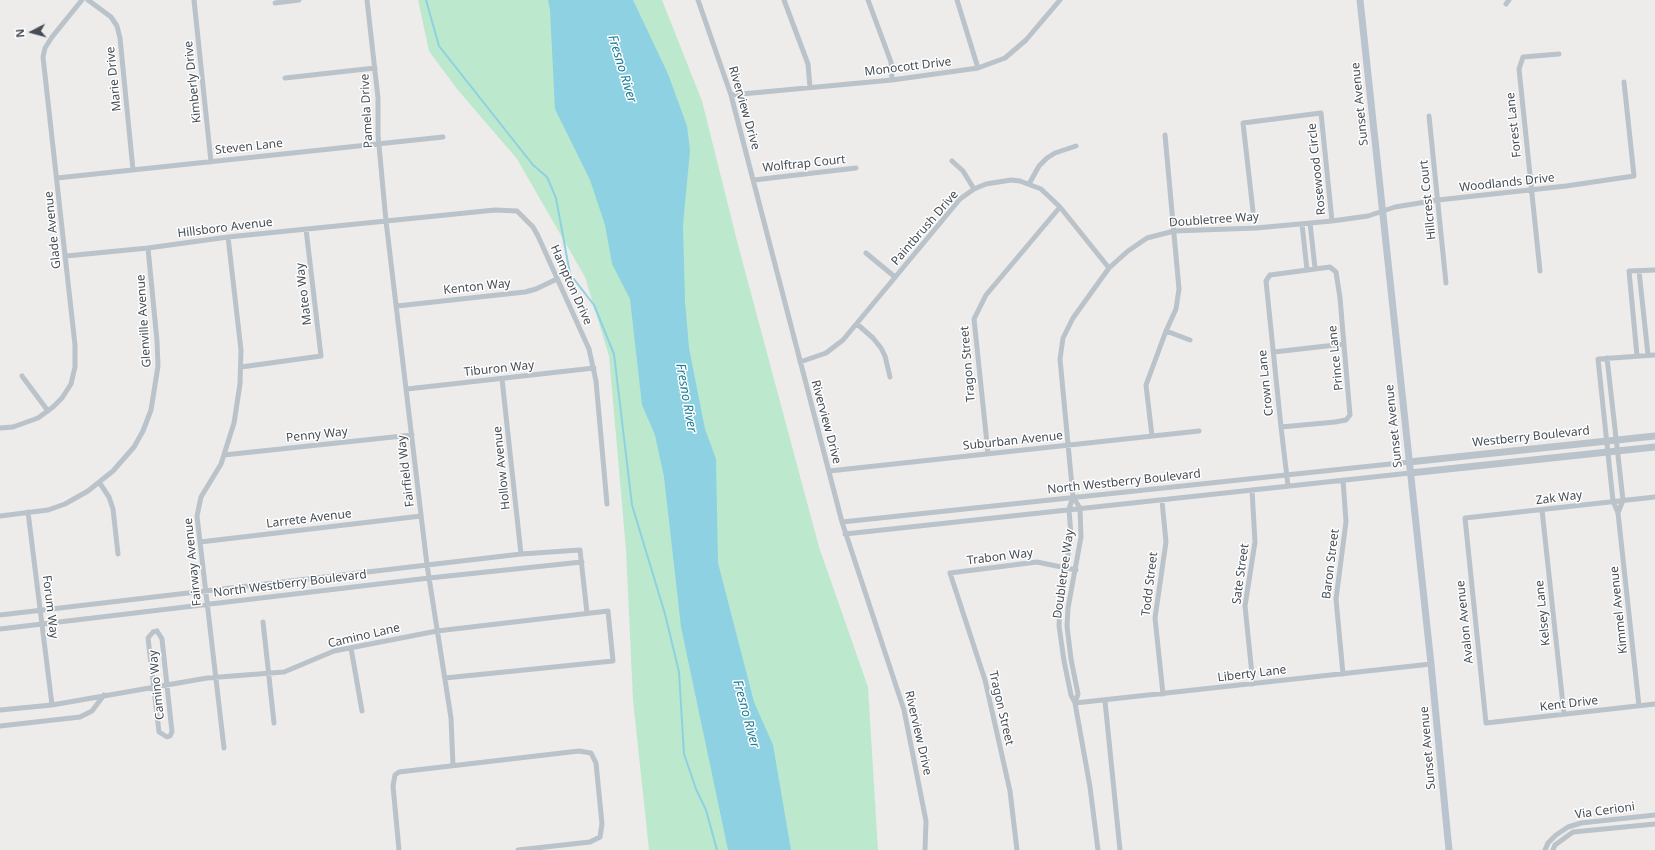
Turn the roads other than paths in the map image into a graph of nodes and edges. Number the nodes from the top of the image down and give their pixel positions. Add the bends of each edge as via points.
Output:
1 (82, 0) edge
2 (88, 0) edge
3 (194, 0) edge
4 (299, 0) edge
5 (367, 0) edge
6 (698, 0) edge
7 (784, 0) edge
8 (868, 0) edge
9 (957, 0) edge
10 (1060, 0) edge
11 (1360, 0) edge
12 (275, 3) dead end
13 (1559, 54) dead end
14 (375, 68) junction
15 (978, 68) junction
16 (285, 78) dead end
17 (892, 80) junction
18 (1624, 82) dead end
19 (810, 87) junction
20 (731, 95) junction
21 (1429, 116) dead end
22 (1164, 134) dead end
23 (443, 137) dead end
24 (379, 143) junction
25 (1076, 146) dead end
26 (952, 161) dead end
27 (211, 162) junction
28 (856, 168) dead end
29 (133, 170) junction
30 (57, 178) junction
31 (754, 180) junction
32 (1029, 184) junction
33 (974, 189) junction
34 (1531, 190) junction
35 (1438, 200) junction
36 (1060, 207) junction
37 (1252, 209) dead end
38 (1382, 212) junction
39 (386, 221) junction
40 (1332, 221) junction
41 (1310, 223) junction
42 (1302, 224) junction
43 (306, 229) junction
44 (1174, 231) junction
45 (228, 237) junction
46 (148, 248) junction
47 (866, 253) dead end
48 (66, 256) junction
49 (1109, 268) junction
50 (1315, 268) junction
51 (1307, 270) junction
52 (1655, 270) edge
53 (1540, 271) dead end
54 (1639, 271) junction
55 (896, 277) junction
56 (557, 279) junction
57 (1446, 283) dead end
58 (397, 306) junction
59 (857, 324) junction
60 (1166, 331) junction
61 (1190, 340) dead end
62 (1344, 344) junction
63 (1274, 352) junction
64 (1648, 355) junction
65 (1655, 355) edge
66 (1638, 356) junction
67 (1607, 358) junction
68 (800, 362) junction
69 (241, 367) junction
70 (594, 368) junction
71 (22, 376) dead end
72 (890, 377) dead end
73 (502, 379) junction
74 (406, 389) junction
75 (48, 411) junction
76 (1281, 427) junction
77 (0, 428) edge
78 (1199, 431) dead end
79 (412, 435) junction
80 (1152, 436) junction
81 (1655, 436) edge
82 (1616, 440) junction
83 (1605, 441) junction
84 (1068, 445) junction
85 (1655, 447) edge
86 (1617, 451) junction
87 (1607, 452) junction
88 (988, 453) junction
89 (224, 455) junction
90 (1409, 462) junction
91 (829, 471) junction
92 (1410, 473) junction
93 (1287, 474) junction
94 (1343, 480) junction
95 (99, 482) junction
96 (1288, 486) junction
97 (1252, 490) junction
98 (1073, 497) junction
99 (1655, 497) edge
100 (1623, 500) junction
101 (1162, 501) junction
102 (1612, 501) junction
103 (607, 504) dead end
104 (1080, 508) junction
105 (1069, 509) junction
106 (1542, 510) junction
107 (28, 512) junction
108 (1618, 513) junction
109 (0, 516) edge
110 (421, 516) junction
111 (1464, 518) joint
112 (842, 522) junction
113 (845, 534) junction
114 (200, 542) junction
115 (118, 554) dead end
116 (521, 554) junction
117 (582, 562) junction
118 (427, 565) junction
119 (1067, 568) junction
120 (1076, 570) junction
121 (950, 573) joint
122 (429, 578) junction
123 (206, 591) junction
124 (207, 604) junction
125 (41, 610) junction
126 (587, 613) junction
127 (0, 615) edge
128 (263, 622) dead end
129 (42, 624) junction
130 (0, 628) edge
131 (437, 631) junction
132 (351, 648) junction
133 (1431, 664) junction
134 (268, 674) junction
135 (1343, 674) junction
136 (215, 677) junction
137 (445, 678) junction
138 (167, 684) junction
139 (1253, 684) junction
140 (153, 686) junction
141 (1163, 694) junction
142 (104, 695) junction
143 (1105, 701) junction
144 (1075, 703) junction
145 (1655, 704) edge
146 (52, 705) junction
147 (1639, 706) junction
148 (0, 710) edge
149 (362, 711) dead end
150 (1564, 714) junction
151 (274, 723) dead end
152 (1486, 723) joint
153 (0, 726) edge
154 (224, 748) dead end
155 (453, 766) junction
156 (1655, 815) edge
157 (1655, 824) edge
158 (399, 850) edge
159 (518, 850) edge
160 (925, 850) edge
161 (1017, 850) edge
162 (1098, 850) edge
163 (1120, 850) edge
164 (1448, 850) edge
165 (1545, 850) edge
166 (1553, 850) edge

1 - 30 street, Glade Avenue via 52,37 43,57
2 - 29 street, Marie Drive via 111,17 120,38
3 - 27 street, Kimberly Drive
4 - 12 street
5 - 14 street, Pamela Drive
6 - 20 street, Riverview Drive
7 - 19 street via 808,64
8 - 17 street via 891,62
9 - 15 street
10 - 15 street, Monocott Drive via 1026,40 1005,58
11 - 38 main road, Sunset Avenue
13 - 34 street, Forest Lane via 1523,57 1519,69
14 - 16 street
14 - 24 street, Pamela Drive
15 - 17 street, Monocott Drive
17 - 19 street, Monocott Drive
18 - 34 street, Woodlands Drive via 1634,176
19 - 20 street, Monocott Drive
20 - 31 street, Riverview Drive
21 - 35 street, Hillcrest Court
22 - 44 street
23 - 24 street, Steven Lane
24 - 27 street, Steven Lane
24 - 39 street, Pamela Drive
25 - 32 street via 1047,158 1039,166
26 - 33 street via 963,171
27 - 29 street, Steven Lane
28 - 31 street, Wolftrap Court
29 - 30 street, Steven Lane
30 - 48 street, Glade Avenue
31 - 68 street, Riverview Drive
32 - 33 street, Paintbrush Drive via 998,181
32 - 36 street, Paintbrush Drive via 1050,196
33 - 55 street, Paintbrush Drive via 960,200
34 - 35 street, Woodlands Drive
34 - 53 street, Forest Lane
35 - 38 street, Woodlands Drive via 1395,207
35 - 57 street, Hillcrest Court
36 - 49 street, Paintbrush Drive
36 - 88 street, Tragon Street via 986,295 974,319
37 - 40 street, Rosewood Circle via 1243,123 1321,113
38 - 40 street, Doubletree Way
38 - 90 main road, Sunset Avenue
39 - 43 street, Hillsboro Avenue
39 - 56 street, Hampton Drive via 495,210 517,211 535,232
39 - 58 street, Fairfield Way
40 - 41 street, Doubletree Way
41 - 42 street, Doubletree Way
41 - 50 street
42 - 44 street, Doubletree Way
42 - 51 street
43 - 45 street, Hillsboro Avenue
43 - 69 street, Mateo Way via 321,356
44 - 49 street, Doubletree Way via 1147,238
44 - 60 street via 1179,289 1176,309
45 - 46 street, Hillsboro Avenue
45 - 69 street, Fairway Avenue
46 - 48 street, Hillsboro Avenue
46 - 95 street, Glenville Avenue via 157,341 156,388 151,410 134,447
47 - 55 street
48 - 75 street, Glade Avenue via 76,345 75,367 71,384 62,398
49 - 84 street, Doubletree Way via 1073,318 1063,338 1060,359
50 - 51 street
50 - 62 street, Prince Lane via 1330,267 1336,272
51 - 63 street, Crown Lane via 1268,277 1266,285
52 - 54 street
54 - 64 street
54 - 66 street via 1629,271
55 - 59 street, Paintbrush Drive
56 - 58 street, Kenton Way via 525,292
56 - 70 street, Hampton Drive via 589,349
58 - 74 street, Fairfield Way
59 - 68 street, Paintbrush Drive via 843,340 826,352
59 - 72 street via 881,348
60 - 61 street
60 - 80 street via 1146,385
62 - 63 street
62 - 76 street, Prince Lane via 1350,415 1346,420 1335,422
63 - 76 street, Crown Lane
64 - 65 street
64 - 66 street
66 - 67 street
67 - 82 street, Kimmel Avenue
67 - 83 street, Kimmel Avenue via 1598,359
68 - 91 street, Riverview Drive
69 - 89 street, Fairway Avenue via 234,423
70 - 73 street, Tiburon Way
70 - 103 street, Hampton Drive
71 - 75 street
73 - 74 street, Tiburon Way
73 - 116 street, Hollow Avenue
74 - 79 street, Fairfield Way
75 - 77 street, Glade Avenue via 38,418
76 - 93 street, Crown Lane
78 - 80 street, Suburban Avenue
79 - 89 street, Penny Way
79 - 110 street, Fairfield Way
80 - 84 street, Suburban Avenue
81 - 82 street, Westberry Boulevard
82 - 83 street, Westberry Boulevard
82 - 86 street, Kimmel Avenue
83 - 87 street, Kimmel Avenue
83 - 90 street, Westberry Boulevard
84 - 88 street, Suburban Avenue
84 - 98 street, Doubletree Way
85 - 86 street, Westberry Boulevard
86 - 87 street, Westberry Boulevard
86 - 100 street, Kimmel Avenue
87 - 92 street, Westberry Boulevard
87 - 102 street, Kimmel Avenue
88 - 91 street, Suburban Avenue
89 - 114 street, Fairway Avenue via 198,507 196,516
90 - 92 main road, Sunset Avenue
90 - 93 street, North Westberry Boulevard
91 - 112 street, Riverview Drive
92 - 94 street, North Westberry Boulevard
92 - 133 main road, Sunset Avenue
93 - 96 street, Crown Lane
93 - 98 street, North Westberry Boulevard
94 - 96 street, North Westberry Boulevard
94 - 135 street, Baron Street via 1346,522 1336,599
95 - 107 street, Glenville Avenue via 64,504 48,510
95 - 115 street via 109,497
96 - 97 street, North Westberry Boulevard
97 - 101 street, North Westberry Boulevard
97 - 139 street, Sate Street via 1256,526 1245,606
98 - 104 street, Doubletree Way
98 - 105 street, Doubletree Way
98 - 112 street, North Westberry Boulevard
99 - 100 street, Zak Way
100 - 102 street, Zak Way
100 - 108 street, Kimmel Avenue
101 - 104 street, North Westberry Boulevard
101 - 141 street, Todd Street via 1166,542 1155,618
102 - 106 street, Zak Way
102 - 108 street, Kimmel Avenue
104 - 105 street, North Westberry Boulevard
104 - 120 street, Doubletree Way via 1081,537
105 - 113 street, North Westberry Boulevard
105 - 119 street, Doubletree Way via 1071,536
106 - 111 street, Zak Way
106 - 150 street, Kelsey Lane
107 - 109 street, Glenville Avenue
107 - 125 street, Forum Way
108 - 147 street, Kimmel Avenue
110 - 114 street, Larrete Avenue
110 - 118 street, Fairfield Way
111 - 152 street, Avalon Avenue
112 - 113 street, Riverview Drive
113 - 160 street, Riverview Drive via 904,710 926,821
114 - 123 street, Fairway Avenue
116 - 117 street, North Westberry Boulevard via 580,550
116 - 118 street, North Westberry Boulevard
117 - 122 street, North Westberry Boulevard
117 - 126 street
118 - 122 street, Fairfield Way
118 - 123 street, North Westberry Boulevard
119 - 120 street, Trabon Way
119 - 121 street, Trabon Way via 1037,562
119 - 144 street, Doubletree Way via 1059,626 1071,695
120 - 144 street, Doubletree Way via 1067,626 1078,694
121 - 161 street, Tragon Street via 985,680 1010,791
122 - 124 street, North Westberry Boulevard
122 - 131 street, Fairfield Way
123 - 124 street, Fairway Avenue
123 - 125 street, North Westberry Boulevard
124 - 129 street, North Westberry Boulevard
124 - 136 street, Fairway Avenue
125 - 127 street, North Westberry Boulevard
125 - 129 street, Forum Way
126 - 131 street, Camino Lane
126 - 137 street, Camino Lane via 608,611 613,661
128 - 134 street
129 - 130 street, North Westberry Boulevard
129 - 146 street, Forum Way
131 - 132 street, Camino Lane
131 - 137 street, Fairfield Way
132 - 134 street, Camino Lane via 334,651 284,672
132 - 149 street
133 - 135 street, Liberty Lane
133 - 164 main road, Sunset Avenue
134 - 136 street, Camino Lane
134 - 151 street
135 - 139 street, Liberty Lane
136 - 138 street, Camino Lane
136 - 154 street, Fairway Avenue
137 - 155 street, Fairfield Way via 451,718
138 - 140 street, Camino Lane
138 - 140 street, Camino Way via 172,732 167,737 159,732
138 - 140 street, Camino Way via 162,639 157,631 152,632 148,638
139 - 141 street, Liberty Lane
140 - 142 street, Camino Lane
141 - 143 street, Liberty Lane
142 - 146 street, Camino Lane
142 - 153 street via 92,711 80,717
143 - 144 street, Liberty Lane
143 - 163 street
144 - 162 street, Doubletree Way
145 - 147 street, Kent Drive
146 - 148 street, Camino Lane
147 - 150 street, Kent Drive
150 - 152 street, Kent Drive
155 - 158 street via 394,774 392,786
155 - 159 street via 586,750 594,757 602,824 600,837 590,842
156 - 165 street, Via Cerioni via 1581,823 1568,827 1556,835
157 - 166 street, Via Cerioni via 1573,832 1554,845

